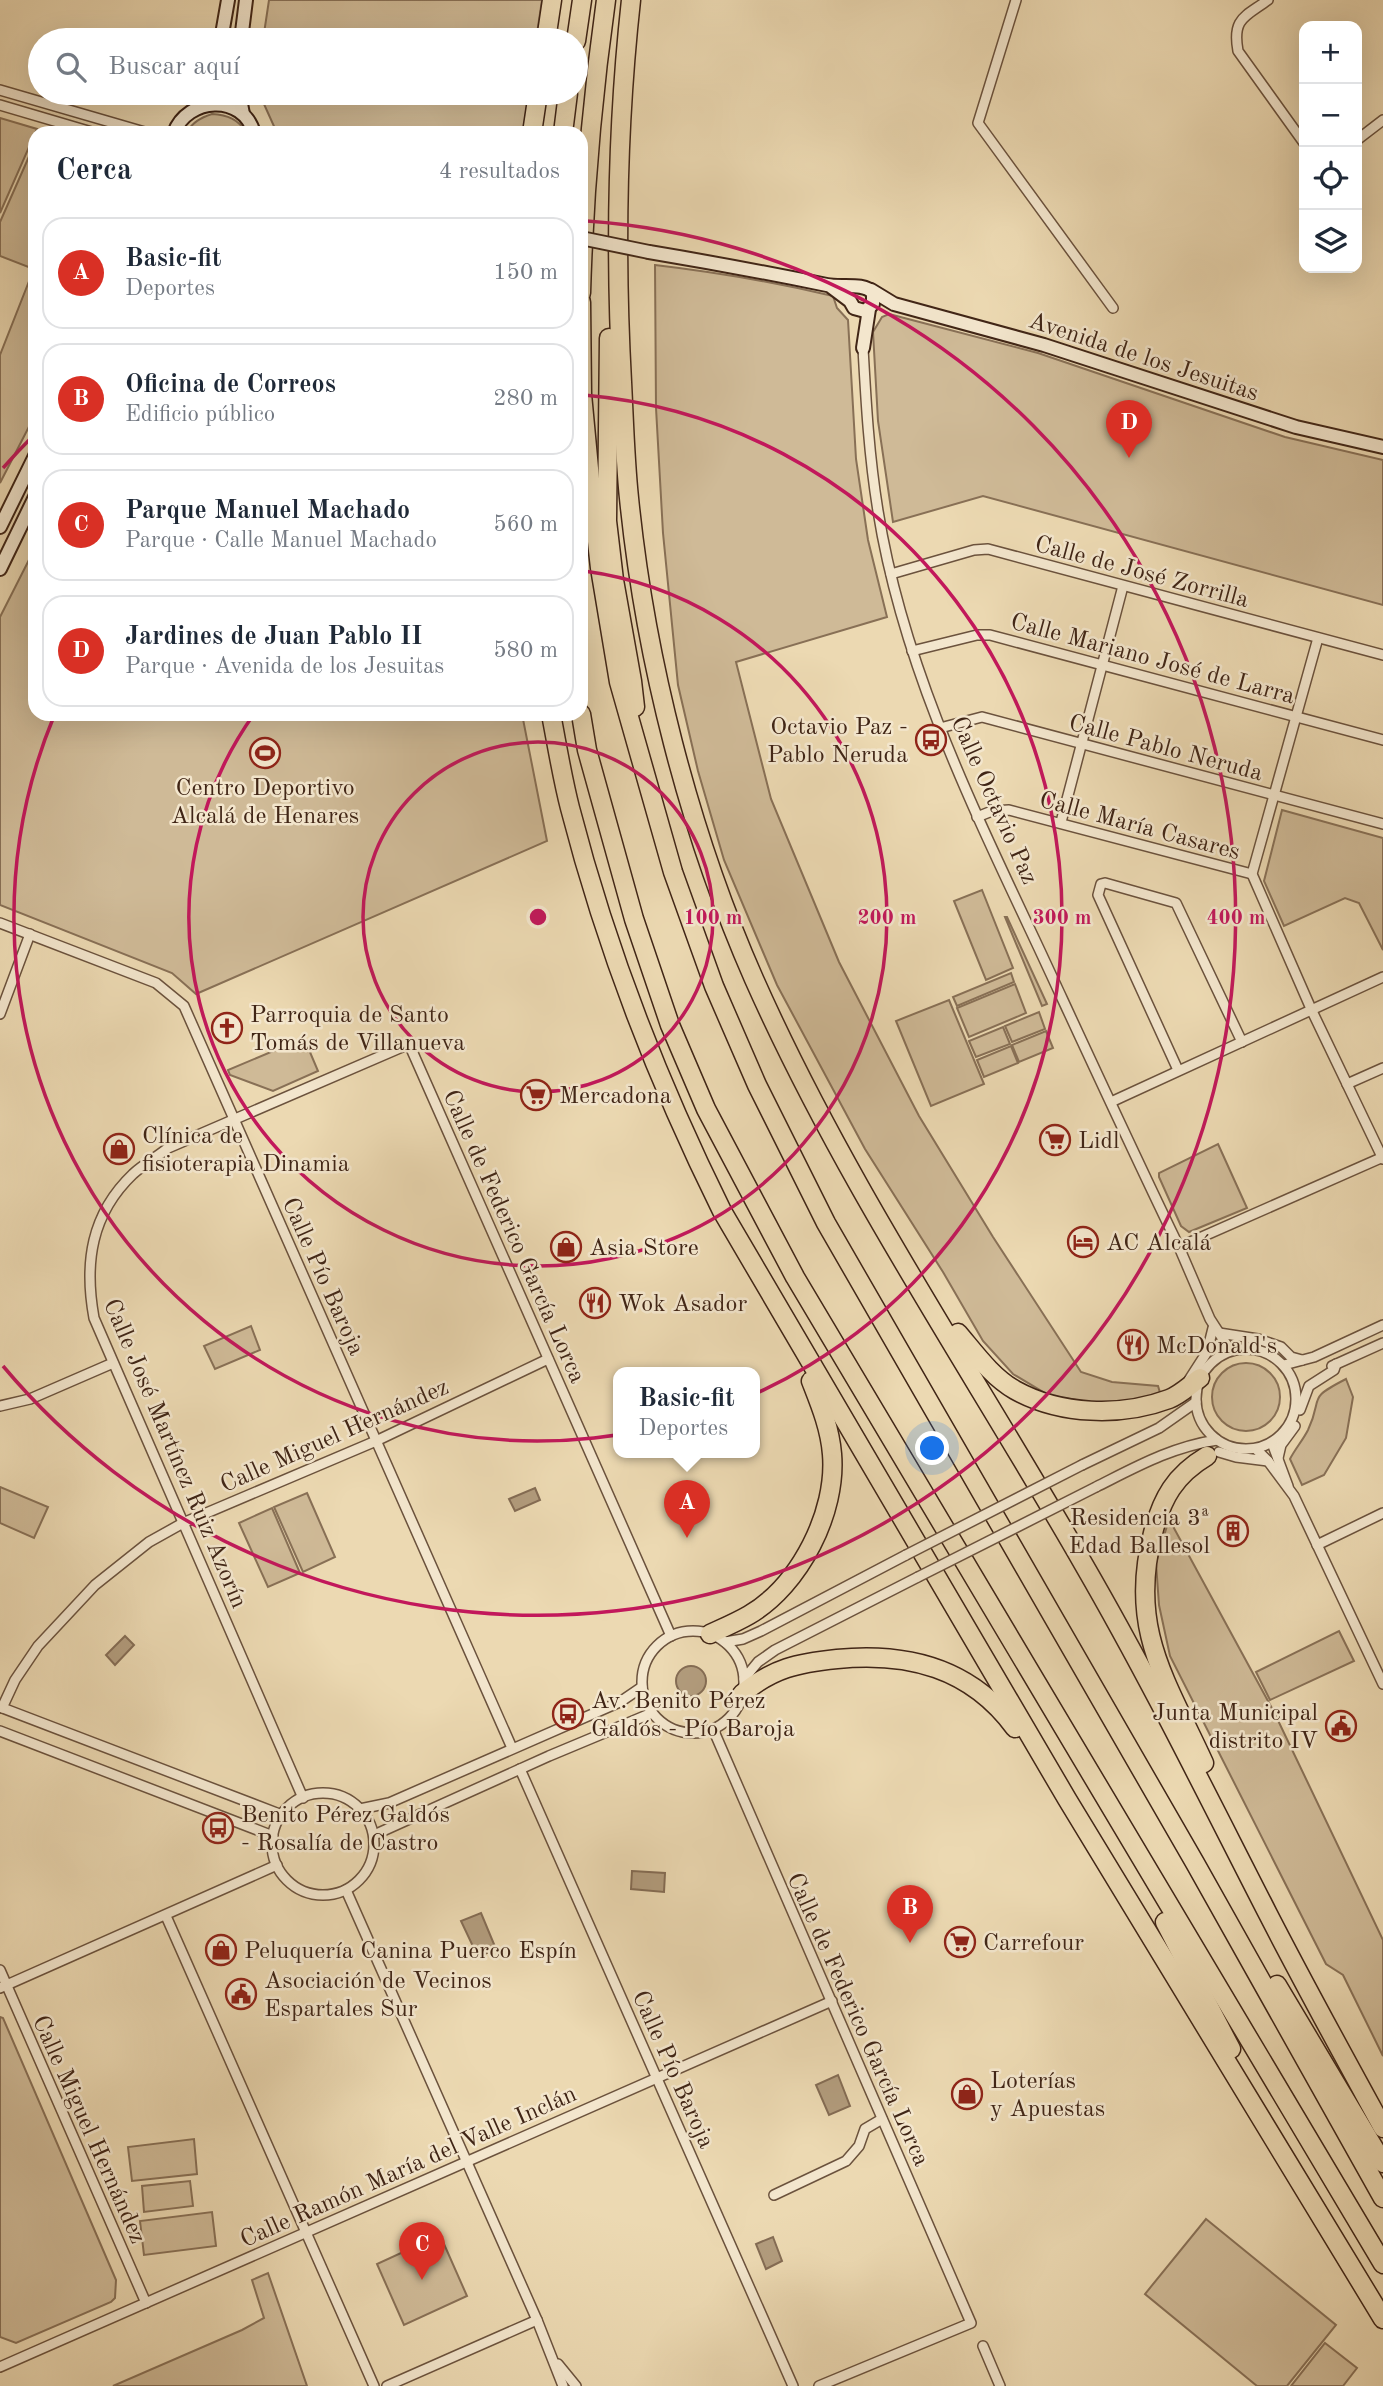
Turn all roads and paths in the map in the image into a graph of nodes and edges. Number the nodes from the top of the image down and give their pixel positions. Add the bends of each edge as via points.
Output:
1 (228, 0) edge
2 (246, 0) edge
3 (552, 0) edge
4 (582, 0) edge
5 (606, 0) edge
6 (631, 0) edge
7 (1016, 0) edge
8 (1268, 0) edge
9 (223, 28) edge
10 (242, 28) edge
11 (548, 28) edge
12 (578, 28) edge
13 (0, 90) edge
14 (28, 98) edge
15 (0, 105) edge
16 (52, 105) edge
17 (199, 105) edge
18 (224, 105) edge
19 (241, 105) edge
20 (536, 105) edge
21 (567, 105) edge
22 (243, 114) junction
23 (1383, 120) edge
24 (71, 126) edge
25 (124, 126) edge
26 (178, 126) edge
27 (252, 126) edge
28 (533, 126) edge
29 (564, 126) edge
30 (1299, 135) edge
31 (1362, 136) edge
32 (588, 142) edge
33 (588, 239) edge
34 (617, 286) junction
35 (830, 286) junction
36 (857, 288) junction
37 (871, 290) junction
38 (894, 304) junction
39 (862, 307) junction
40 (1113, 308) dead end
41 (863, 348) joint
42 (1383, 447) edge
43 (588, 452) edge
44 (28, 470) edge
45 (28, 511) edge
46 (0, 527) edge
47 (0, 569) edge
48 (891, 575) junction
49 (1124, 586) junction
50 (1318, 638) junction
51 (912, 651) junction
52 (1383, 655) edge
53 (1102, 666) junction
54 (1295, 716) junction
55 (552, 721) edge
56 (582, 721) edge
57 (940, 727) junction
58 (1383, 740) edge
59 (1082, 745) junction
60 (639, 752) junction
61 (1274, 796) junction
62 (977, 817) junction
63 (1061, 822) junction
64 (1383, 824) edge
65 (1252, 874) junction
66 (0, 923) edge
67 (30, 934) junction
68 (1383, 977) edge
69 (1312, 1011) junction
70 (0, 1014) edge
71 (1242, 1042) junction
72 (409, 1044) joint
73 (1383, 1068) edge
74 (1178, 1070) junction
75 (1347, 1084) junction
76 (1111, 1102) junction
77 (234, 1119) junction
78 (1383, 1158) edge
79 (732, 1230) junction
80 (889, 1236) junction
81 (1179, 1247) junction
82 (1383, 1325) edge
83 (1214, 1327) junction
84 (1383, 1343) edge
85 (1230, 1350) junction
86 (1217, 1357) junction
87 (548, 1359) junction
88 (1303, 1360) junction
89 (113, 1363) junction
90 (1336, 1364) junction
91 (1284, 1365) junction
92 (1200, 1378) joint
93 (1296, 1390) junction
94 (1190, 1396) junction
95 (0, 1406) edge
96 (1217, 1440) junction
97 (376, 1441) junction
98 (1272, 1443) junction
99 (1231, 1447) junction
100 (1256, 1449) junction
101 (1213, 1454) junction
102 (1273, 1460) junction
103 (1383, 1513) edge
104 (183, 1523) junction
105 (1317, 1545) junction
106 (671, 1636) junction
107 (718, 1638) junction
108 (1383, 1684) edge
109 (743, 1686) junction
110 (642, 1687) junction
111 (1, 1708) edge
112 (652, 1713) junction
113 (713, 1729) junction
114 (0, 1731) edge
115 (512, 1748) junction
116 (1079, 1757) junction
117 (520, 1769) junction
118 (303, 1798) junction
119 (1067, 1799) junction
120 (360, 1809) junction
121 (282, 1815) junction
122 (373, 1835) junction
123 (273, 1836) junction
124 (1195, 1863) junction
125 (277, 1865) junction
126 (346, 1890) junction
127 (166, 1916) junction
128 (1271, 1921) junction
129 (0, 1970) edge
130 (3, 1987) edge
131 (832, 2001) junction
132 (657, 2078) junction
133 (882, 2119) junction
134 (1383, 2128) edge
135 (467, 2162) junction
136 (1383, 2163) edge
137 (1307, 2194) junction
138 (774, 2195) dead end
139 (1383, 2198) edge
140 (306, 2233) junction
141 (1383, 2264) edge
142 (146, 2303) junction
143 (1383, 2319) edge
144 (537, 2320) junction
145 (546, 2345) junction
146 (982, 2346) dead end
147 (0, 2367) edge
148 (374, 2386) edge
149 (387, 2386) edge
150 (563, 2386) edge
151 (576, 2386) edge
152 (793, 2386) edge
153 (819, 2386) edge
154 (1000, 2386) edge

1 - 9 street
2 - 10 street
3 - 11 highway
4 - 12 highway
5 - 32 highway
6 - 34 highway via 618,163
7 - 40 street via 978,123
8 - 30 street via 1240,21 1235,34 1238,51
13 - 14 street
15 - 24 street
16 - 25 street
17 - 26 street
18 - 22 street
19 - 22 street
20 - 28 highway
21 - 29 highway
22 - 27 street
23 - 31 street
33 - 35 street, bridge
34 - 60 highway via 609,340 607,521
34 - 80 highway via 628,495 637,562 686,790 754,979 827,1126
35 - 36 street
35 - 39 street
36 - 37 street
36 - 39 street via 851,294
37 - 38 street, Avenida de los Jesuitas
37 - 39 street via 875,297
38 - 39 street, Avenida de los Jesuitas
38 - 42 street, Avenida de los Jesuitas via 1044,345 1296,427
39 - 41 street, Calle Octavio Paz
41 - 48 street, Calle Octavio Paz via 867,428
43 - 60 highway via 600,568 619,682
44 - 46 street
45 - 47 street
48 - 49 street, Calle de José Zorrilla via 988,550
48 - 51 street, Calle Octavio Paz
49 - 50 street, Calle de José Zorrilla
49 - 53 street
50 - 52 street, Calle de José Zorrilla
50 - 54 street
51 - 53 street, Calle Mariano José de Larra via 990,635
51 - 57 street, Calle Octavio Paz
53 - 54 street, Calle Mariano José de Larra
53 - 59 street
54 - 58 street, Calle Mariano José de Larra
54 - 61 street
55 - 79 highway via 569,806 606,933 646,1044
56 - 116 highway via 634,919 670,1025 706,1109 795,1278
57 - 59 street, Calle Pablo Neruda via 982,718
57 - 62 street, Calle Octavio Paz
59 - 61 street, Calle Pablo Neruda
59 - 63 street
60 - 124 highway via 714,986 826,1223
61 - 64 street, Calle Pablo Neruda
61 - 65 street
62 - 63 street, Calle María Casares via 1009,810
62 - 76 street, Calle Octavio Paz
63 - 65 street, Calle María Casares
65 - 69 street
66 - 67 street, Calle Pío Baroja
67 - 70 street
67 - 77 street, Calle Pío Baroja via 156,984 184,1006
68 - 69 street
69 - 71 street
69 - 75 street
71 - 74 street
71 - 74 street via 1176,903 1101,884 1098,895
72 - 77 street, Calle José Martínez Ruiz Azorín
72 - 87 street, Calle de Federico García Lorca
73 - 75 street
74 - 76 street
75 - 78 street
76 - 81 street, Calle Octavio Paz
77 - 89 street, Calle José Martínez Ruiz Azorín via 168,1148 134,1173 99,1222 89,1260 89,1289 94,1318
77 - 97 street, Calle Pío Baroja
78 - 81 street
79 - 107 highway via 741,1258 810,1380 824,1413 832,1454 830,1495 819,1530 797,1569 775,1594
79 - 119 highway
80 - 94 highway via 968,1345 1014,1390 1073,1409 1107,1411
80 - 128 highway via 1139,1661
81 - 83 street, Calle Octavio Paz
82 - 88 street
83 - 85 street, Calle Octavio Paz
83 - 86 street, Calle Octavio Paz
83 - 88 street via 1281,1347 1291,1357
83 - 94 street
84 - 90 street
85 - 86 street
85 - 91 street via 1258,1349
86 - 92 street
87 - 97 street, Calle Miguel Hernández
87 - 106 street, Calle de Federico García Lorca
88 - 91 street
89 - 95 street via 30,1399
89 - 104 street, Calle José Martínez Ruiz Azorín
90 - 93 street
90 - 102 street via 1309,1386 1295,1425
91 - 93 street
92 - 94 highway
93 - 98 street via 1294,1416
94 - 96 street via 1202,1423
94 - 107 street, bridge via 1159,1428 764,1630 743,1639
96 - 99 street
96 - 109 street, bridge via 1171,1450 775,1650 758,1662
97 - 104 street, Calle Miguel Hernández
97 - 115 street, Calle Pío Baroja
98 - 100 street
98 - 102 street
99 - 100 street
99 - 101 street
100 - 102 street
101 - 102 street
101 - 128 highway via 1179,1478 1161,1504 1144,1571 1144,1608 1157,1662 1236,1832
102 - 105 street
103 - 105 street
104 - 111 street, Calle Miguel Hernández via 149,1542 95,1586 37,1646
104 - 118 street, Calle José Martínez Ruiz Azorín
105 - 108 street
106 - 107 street via 692,1631
106 - 110 street via 648,1657
107 - 109 street via 736,1655
109 - 113 street via 729,1717
109 - 119 highway via 806,1662 882,1657 922,1663 981,1692 1003,1712
110 - 112 street
110 - 115 street via 611,1706
111 - 121 street
112 - 113 street via 680,1732
112 - 117 street
113 - 131 street, Calle de Federico García Lorca
114 - 123 street
115 - 120 street via 389,1803
116 - 137 highway
116 - 141 highway
117 - 122 street
117 - 132 street, Calle Pío Baroja
118 - 120 street via 337,1795
118 - 121 street
119 - 137 highway
120 - 122 street
121 - 123 street
122 - 126 street via 372,1860 364,1875
123 - 125 street
124 - 136 highway via 1235,1914
124 - 139 highway
125 - 126 street via 285,1878 313,1894
125 - 127 street
126 - 135 street
127 - 130 street
127 - 140 street
128 - 134 highway
129 - 130 street, Calle Miguel Hernández
130 - 142 street, Calle Miguel Hernández
131 - 132 street, Calle Ramón María del Valle Inclán
131 - 133 street, Calle de Federico García Lorca
132 - 135 street, Calle Ramón María del Valle Inclán
132 - 152 street, Calle Pío Baroja
133 - 138 street via 865,2129 859,2146 846,2161
133 - 153 street, Calle de Federico García Lorca via 971,2323
135 - 140 street, Calle Ramón María del Valle Inclán
135 - 144 street
137 - 143 highway
140 - 142 street, Calle Ramón María del Valle Inclán
140 - 148 street
142 - 147 street, Calle Ramón María del Valle Inclán
144 - 145 street
144 - 149 street
145 - 150 street
145 - 151 street
146 - 154 street

